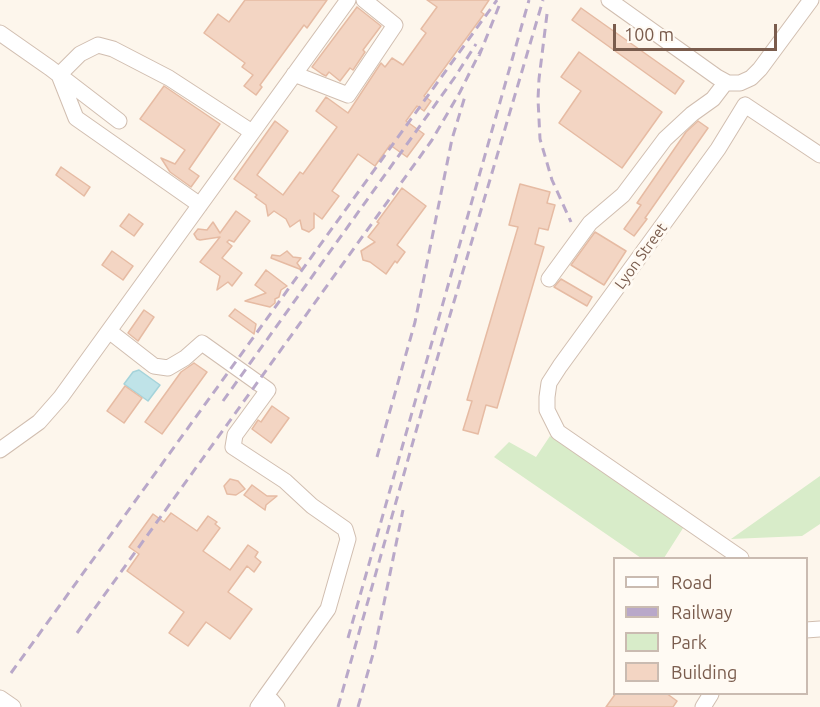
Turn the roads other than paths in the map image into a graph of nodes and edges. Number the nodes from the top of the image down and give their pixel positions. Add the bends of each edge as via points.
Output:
1 (348, 0) edge
2 (364, 0) edge
3 (609, 0) edge
4 (811, 0) edge
5 (0, 33) edge
6 (294, 74) junction
7 (59, 75) junction
8 (733, 82) junction
9 (745, 105) junction
10 (119, 121) dead end
11 (252, 132) junction
12 (820, 155) edge
13 (200, 205) junction
14 (549, 279) dead end
15 (109, 331) junction
16 (0, 450) edge
17 (740, 557) edge
18 (0, 698) edge
19 (267, 704) edge
20 (13, 707) edge

1 - 6 street
2 - 6 street via 395,25 348,95
3 - 8 street
4 - 8 street via 760,69 751,78
5 - 7 street
6 - 11 street
7 - 10 street
7 - 11 street via 80,54 98,45 113,49 169,78
7 - 13 street via 76,118
8 - 9 street
8 - 14 street via 665,139 623,195 590,223
9 - 12 street
9 - 17 street, Lyon Street via 718,149 549,383 547,410 558,432
11 - 13 street
13 - 15 street
15 - 16 street via 39,422
15 - 19 street via 154,366 168,368 202,343 268,390 235,435 233,447 285,481 345,529 348,539 328,609
18 - 20 street

